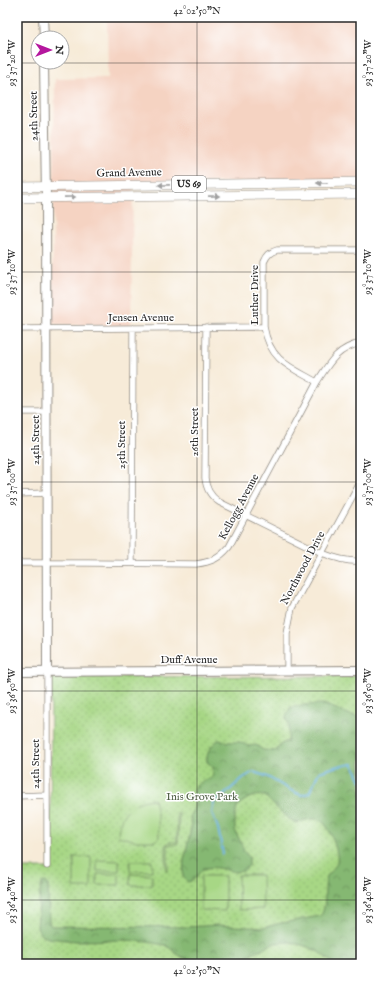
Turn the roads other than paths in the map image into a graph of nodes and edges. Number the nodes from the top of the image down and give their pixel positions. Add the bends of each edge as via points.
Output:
1 (43, 17) edge
2 (44, 30) edge
3 (44, 70) edge
4 (361, 182) edge
5 (46, 186) junction
6 (17, 187) edge
7 (361, 194) edge
8 (17, 198) edge
9 (46, 198) junction
10 (361, 250) edge
11 (206, 327) junction
12 (264, 327) junction
13 (47, 328) junction
14 (133, 328) junction
15 (17, 329) edge
16 (361, 343) edge
17 (317, 382) junction
18 (17, 412) edge
19 (47, 412) junction
20 (361, 481) edge
21 (47, 493) junction
22 (17, 494) edge
23 (246, 515) junction
24 (322, 553) junction
25 (361, 562) edge
26 (17, 563) edge
27 (47, 563) junction
28 (132, 563) junction
29 (287, 670) junction
30 (361, 670) edge
31 (17, 672) edge
32 (47, 672) junction
33 (47, 795) junction
34 (17, 796) edge
35 (47, 866) dead end

1 - 2 main road
3 - 5 main road, 24th Street
4 -> 5 main road, Grand Avenue / US 69
5 - 6 main road, Grand Avenue / US 69
5 - 9 main road, 24th Street
9 -> 7 main road, US 69
8 - 9 main road, US 69
9 - 13 main road, 24th Street
10 - 12 street, Luther Drive via 271,252 264,262
11 - 12 street, Jensen Avenue
11 - 14 street, Jensen Avenue
11 - 23 street, 26th Street via 206,487 219,502
12 - 17 street, Luther Drive via 276,356 291,368
13 - 14 street, Jensen Avenue
13 - 15 street, Jensen Avenue
13 - 19 main road, 24th Street
14 - 28 street, 25th Street
16 - 17 street, Kellogg Avenue via 335,355
17 - 23 street, Kellogg Avenue
18 - 19 street
19 - 21 main road, 24th Street
20 - 24 street, Northwood Drive
21 - 22 street
21 - 27 main road, 24th Street
23 - 24 street, 26th Street
23 - 28 street, Kellogg Avenue via 229,547 215,559 196,564
24 - 25 street, 26th Street via 339,559
24 - 29 street, Northwood Drive via 292,608 287,633
26 - 27 street, Kellogg Avenue
27 - 28 street, Kellogg Avenue
27 - 32 main road, 24th Street
29 - 30 main road, Duff Avenue
29 - 32 main road, Duff Avenue
31 - 32 main road, Duff Avenue
32 - 33 street, 24th Street
33 - 34 street
33 - 35 street, 24th Street

